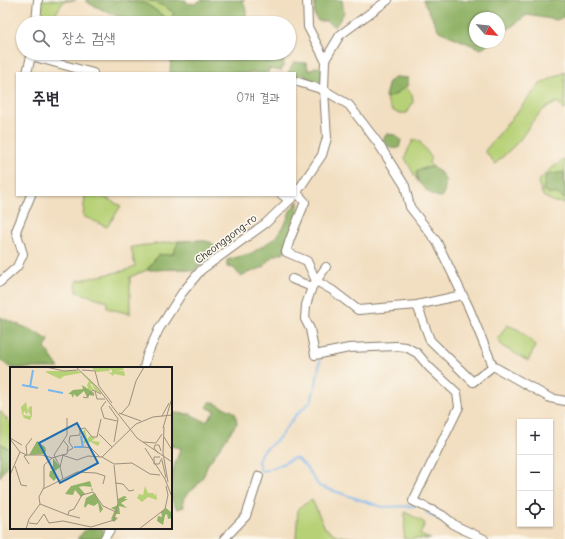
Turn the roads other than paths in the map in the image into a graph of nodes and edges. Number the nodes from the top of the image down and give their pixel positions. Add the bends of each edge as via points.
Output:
1 (38, 0) edge
2 (307, 0) edge
3 (388, 0) edge
4 (37, 16) edge
5 (30, 60) edge
6 (51, 60) edge
7 (325, 60) junction
8 (27, 72) edge
9 (90, 72) edge
10 (296, 82) edge
11 (324, 90) junction
12 (296, 193) edge
13 (31, 196) edge
14 (294, 196) edge
15 (326, 267) dead end
16 (292, 279) dead end
17 (0, 282) edge
18 (314, 284) junction
19 (462, 295) junction
20 (417, 304) junction
21 (493, 366) junction
22 (144, 367) edge
23 (565, 401) edge
24 (259, 476) dead end
25 (110, 529) edge
26 (104, 539) edge
27 (224, 539) edge
28 (484, 539) edge

1 - 4 street
2 - 7 street via 308,27
3 - 7 street, Cheonggong-ro via 340,35
5 - 8 street
6 - 9 street
7 - 11 street, Cheonggong-ro
10 - 11 street
11 - 12 street, Cheonggong-ro via 327,138 322,155
11 - 19 street via 349,105 378,143 405,186 410,207 437,242
13 - 17 street via 16,231 23,254 17,267
14 - 18 street via 305,202 286,252 307,261
14 - 22 street, Cheonggong-ro via 266,223 201,270 182,293 159,329
15 - 18 street
16 - 18 street
18 - 20 street via 332,290 358,310
18 - 28 street via 306,305 305,319 316,355 349,348 406,347 418,353 457,393 459,407 413,501
19 - 20 street
19 - 21 street
20 - 21 street via 430,340 473,382
21 - 23 street via 550,398
24 - 27 street via 246,516
25 - 26 street

